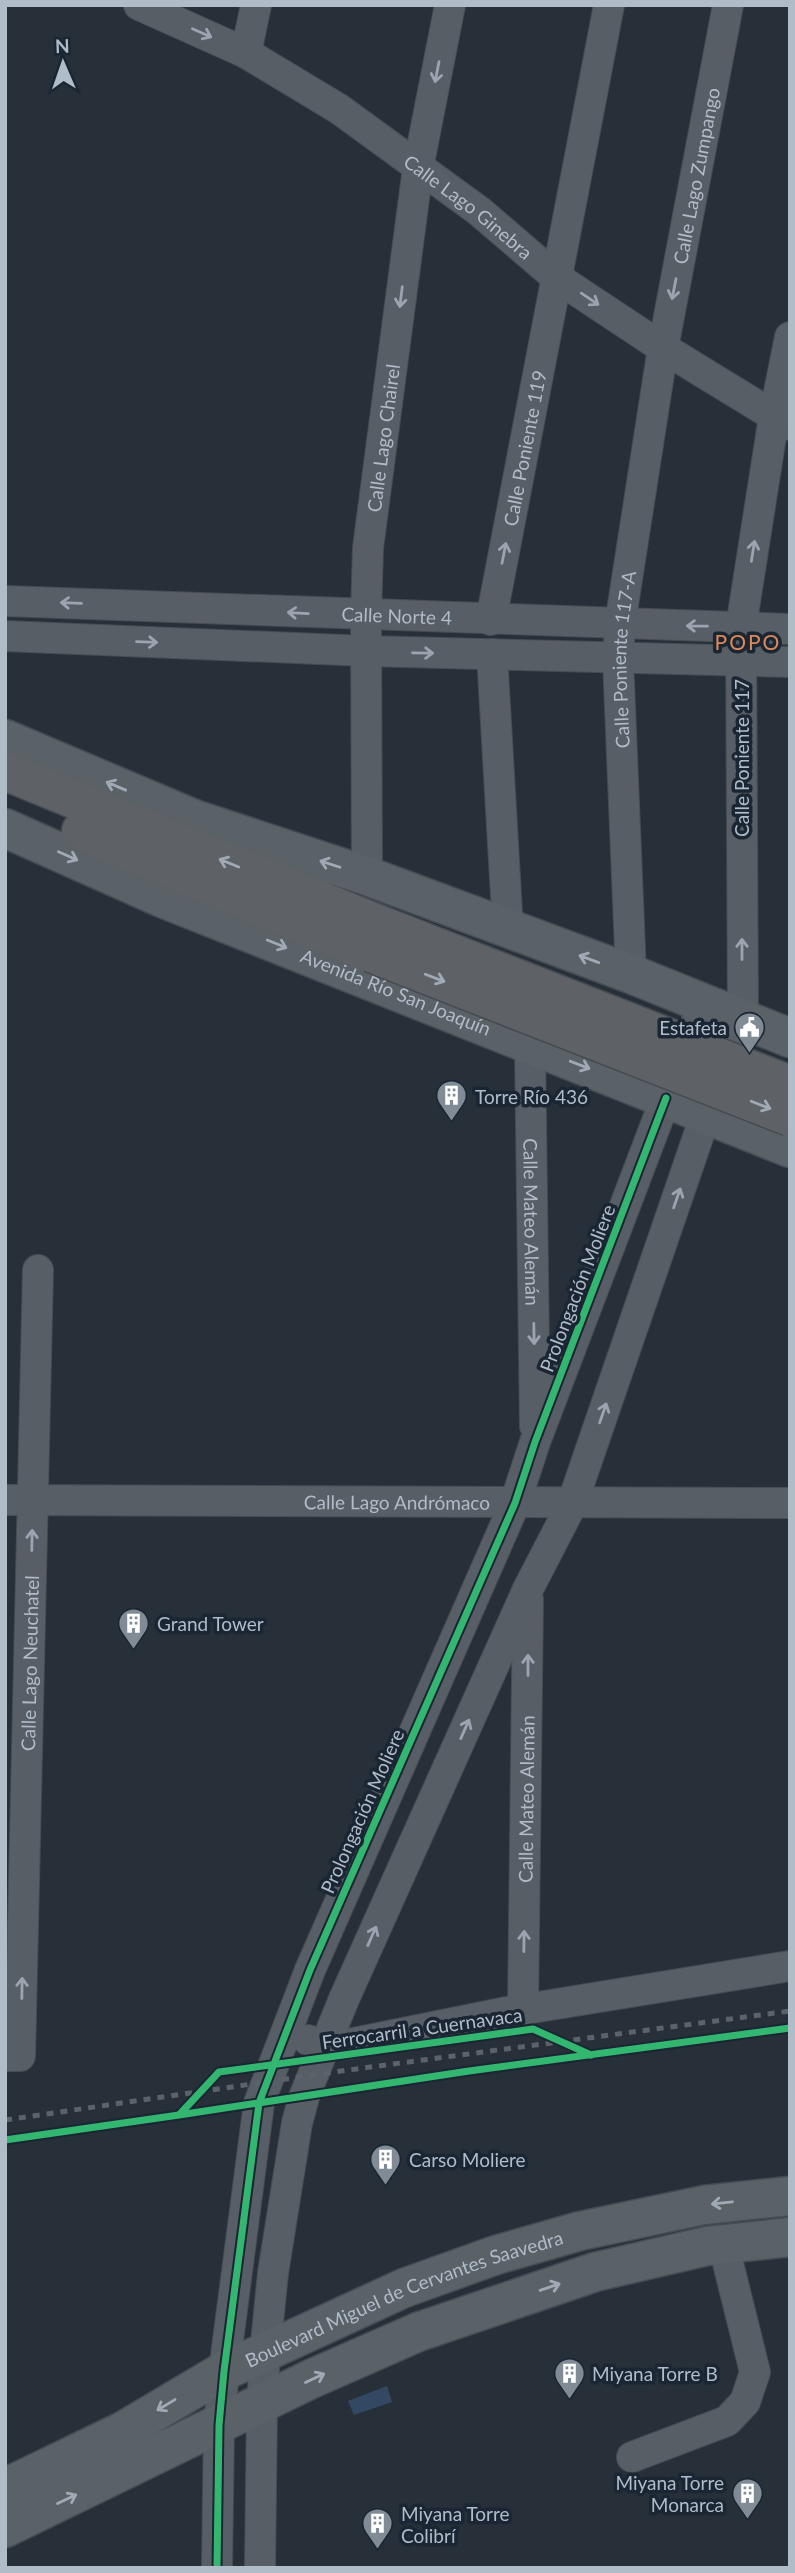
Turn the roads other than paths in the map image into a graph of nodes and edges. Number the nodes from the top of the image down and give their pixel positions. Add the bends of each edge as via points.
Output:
1 (139, 5) edge
2 (256, 5) edge
3 (450, 5) edge
4 (609, 5) edge
5 (728, 5) edge
6 (246, 53) junction
7 (418, 167) junction
8 (556, 277) junction
9 (790, 337) edge
10 (663, 348) junction
11 (782, 422) edge
12 (5, 601) edge
13 (366, 616) junction
14 (491, 620) junction
15 (620, 624) junction
16 (741, 627) junction
17 (790, 629) edge
18 (5, 636) edge
19 (367, 651) junction
20 (492, 654) junction
21 (618, 658) junction
22 (740, 660) junction
23 (790, 662) edge
24 (6, 770) edge
25 (5, 828) edge
26 (367, 876) junction
27 (508, 930) junction
28 (377, 939) junction
29 (631, 974) junction
30 (705, 1003) junction
31 (743, 1017) junction
32 (790, 1038) edge
33 (530, 1045) junction
34 (790, 1085) edge
35 (666, 1098) junction
36 (706, 1114) junction
37 (790, 1117) edge
38 (790, 1148) edge
39 (38, 1270) dead end
40 (535, 1442) junction
41 (19, 1501) edge
42 (515, 1503) junction
43 (790, 1503) edge
44 (572, 1504) junction
45 (528, 1589) junction
46 (790, 1966) edge
47 (298, 2000) junction
48 (523, 2009) junction
49 (337, 2015) junction
50 (425, 2029) junction
51 (285, 2032) junction
52 (325, 2046) junction
53 (13, 2056) edge
54 (790, 2196) edge
55 (790, 2237) edge
56 (723, 2244) junction
57 (496, 2255) junction
58 (511, 2301) junction
59 (265, 2353) junction
60 (224, 2371) junction
61 (262, 2404) junction
62 (219, 2425) junction
63 (632, 2457) dead end
64 (5, 2488) edge
65 (5, 2528) edge
66 (217, 2568) edge
67 (260, 2568) edge

1 -> 6 street, Calle Lago Ginebra
2 - 6 street
3 -> 7 street, Calle Lago Chairel
4 - 8 street, Calle Poniente 119
5 -> 10 street, Calle Lago Zumpango
6 - 7 street, Calle Lago Ginebra via 339,109
7 - 8 street, Calle Lago Ginebra
7 -> 13 street, Calle Lago Chairel via 368,548
8 -> 10 street, Calle Lago Ginebra
14 -> 8 street, Calle Poniente 119
9 - 11 street, Calle Poniente 117
10 - 11 street, Calle Lago Ginebra
10 - 15 street, Calle Poniente 117-A
16 -> 11 street, Calle Poniente 117
13 -> 12 street, Calle Norte 4
13 - 14 street, Calle Norte 4
13 - 19 street, Calle Lago Chairel
14 - 15 street, Calle Norte 4
16 -> 15 street, Calle Norte 4
15 - 21 street, Calle Poniente 117-A
16 - 17 street, Calle Norte 4
16 - 22 street, Calle Poniente 117
18 -> 19 street, Calle Norte 4
19 -> 20 street, Calle Norte 4
19 - 26 street, Calle Lago Chairel
20 - 21 street, Calle Norte 4
20 - 27 street
21 - 22 street, Calle Norte 4
21 - 29 street, Calle Poniente 117-A
22 - 23 street, Calle Norte 4
31 -> 22 street, Calle Poniente 117
26 -> 24 main road, Avenida Río San Joaquín via 194,819
24 - 28 highway, Avenida Río San Joaquín
25 -> 33 main road, Avenida Río San Joaquín via 162,898
26 - 27 main road, Avenida Río San Joaquín
29 -> 27 main road, Avenida Río San Joaquín
28 - 34 highway, Avenida Río San Joaquín, bridge
28 -> 37 highway, Avenida Río San Joaquín, bridge
29 - 30 main road, Avenida Río San Joaquín
30 - 31 main road, Avenida Río San Joaquín
30 - 35 street, Prolongación Moliere
31 - 32 main road, Avenida Río San Joaquín
31 - 36 street
33 -> 35 main road, Avenida Río San Joaquín
33 -> 40 street, Calle Mateo Alemán
35 - 36 main road, Avenida Río San Joaquín
35 - 40 street, Prolongación Moliere
36 - 38 main road, Avenida Río San Joaquín
44 -> 36 street
39 - 41 street, Calle Lago Neuchatel
40 - 42 street, Prolongación Moliere
41 - 42 street, Calle Lago Andrómaco
53 -> 41 street, Calle Lago Neuchatel
42 - 44 street, Calle Lago Andrómaco
42 - 47 street, Prolongación Moliere
43 - 44 street, Calle Lago Andrómaco
44 - 45 street
48 -> 45 street, Calle Mateo Alemán
49 -> 45 street
46 - 48 street
47 - 49 street
47 - 51 street, Prolongación Moliere
48 - 50 street
49 - 50 street via 357,2025
49 - 52 street
50 - 52 street
51 - 52 street
51 - 60 street, Prolongación Moliere via 259,2103
52 - 59 street via 297,2123
54 -> 57 main road, Boulevard Miguel de Cervantes Saavedra via 704,2205 580,2231
55 - 56 main road, Boulevard Miguel de Cervantes Saavedra
58 -> 56 main road, Boulevard Miguel de Cervantes Saavedra via 595,2272
56 - 63 street via 755,2372 745,2402 727,2421
57 - 58 main road
57 - 59 main road, Boulevard Miguel de Cervantes Saavedra via 404,2288
61 -> 58 main road, Boulevard Miguel de Cervantes Saavedra via 418,2332
59 - 60 main road, Boulevard Miguel de Cervantes Saavedra
59 - 61 street
60 - 62 street, Prolongación Moliere
60 -> 64 main road, Boulevard Miguel de Cervantes Saavedra via 123,2431
61 - 62 main road, Boulevard Miguel de Cervantes Saavedra
61 - 67 street
65 -> 62 main road, Boulevard Miguel de Cervantes Saavedra
62 - 66 street, Prolongación Moliere

